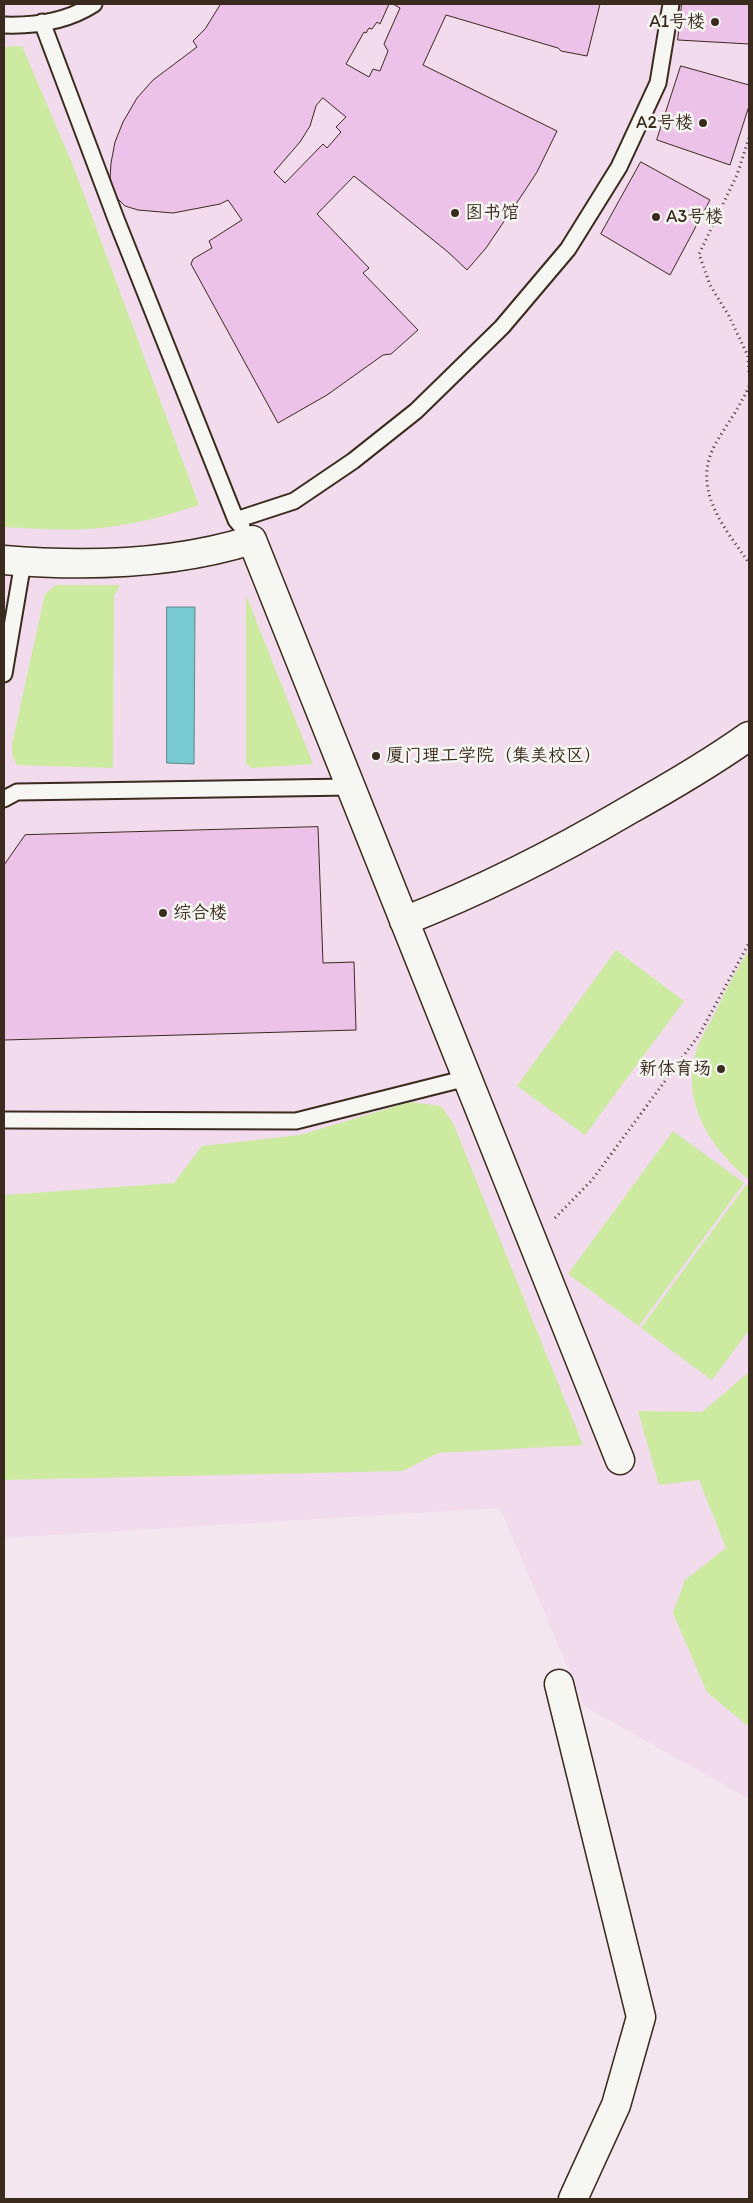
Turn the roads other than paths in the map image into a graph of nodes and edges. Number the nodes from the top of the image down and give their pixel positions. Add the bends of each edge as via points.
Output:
1 (94, 4) edge
2 (671, 4) edge
3 (42, 22) junction
4 (4, 25) edge
5 (244, 530) junction
6 (13, 561) edge
7 (4, 674) edge
8 (749, 736) edge
9 (351, 787) junction
10 (4, 799) edge
11 (404, 921) junction
12 (467, 1078) junction
13 (4, 1120) edge
14 (620, 1460) dead end
15 (559, 1684) dead end
16 (573, 2199) edge

1 - 3 lane via 59,19
2 - 5 lane via 658,83 619,167 568,249 502,327 416,411 353,461
3 - 4 lane
3 - 5 lane via 116,218
5 - 6 street via 226,548 185,556 61,565
5 - 9 street
6 - 7 lane
8 - 11 street via 710,764 557,852 464,898
9 - 10 lane via 17,792
9 - 11 street
11 - 12 street
12 - 13 lane via 296,1121
12 - 14 street
15 - 16 street via 640,2017 616,2104

